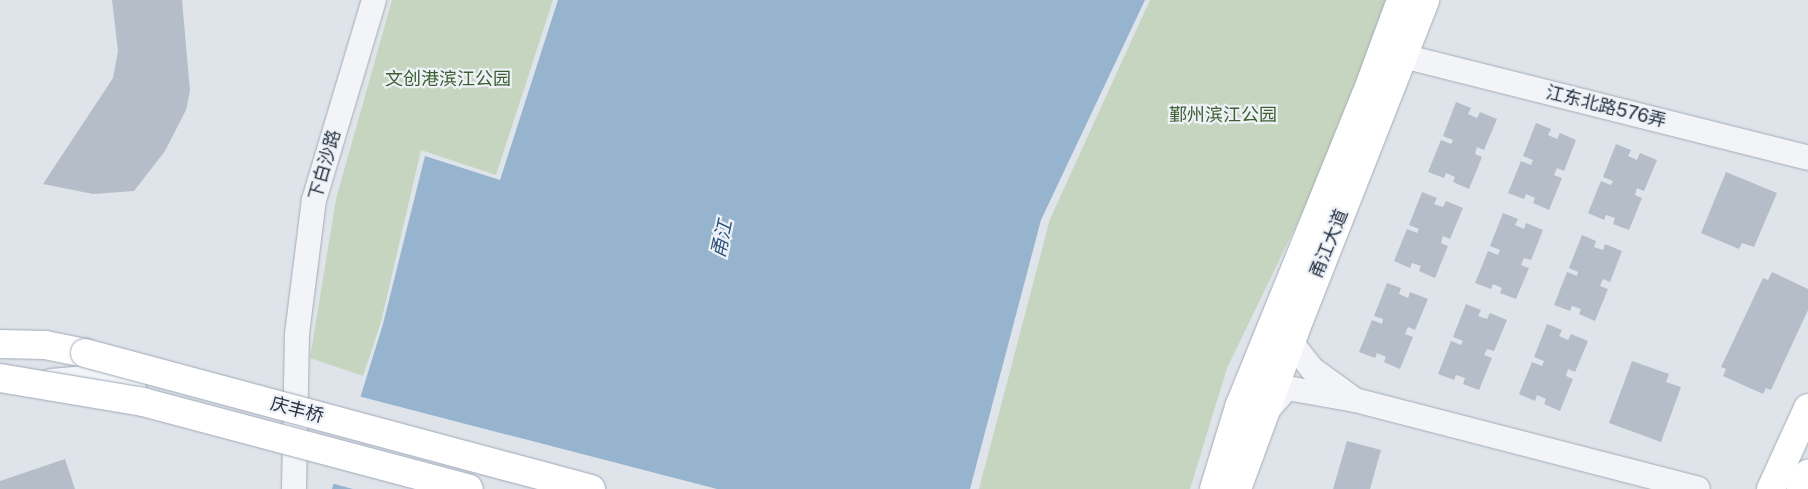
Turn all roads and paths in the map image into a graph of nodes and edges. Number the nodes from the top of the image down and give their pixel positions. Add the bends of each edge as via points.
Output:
1 (374, 0) edge
2 (1400, 0) edge
3 (1425, 0) edge
4 (1403, 56) junction
5 (1808, 158) edge
6 (1290, 342) junction
7 (0, 344) edge
8 (0, 378) edge
9 (0, 387) edge
10 (1355, 400) junction
11 (1808, 408) edge
12 (1262, 416) junction
13 (1808, 474) edge
14 (295, 479) edge
15 (1232, 488) edge
16 (469, 489) edge
17 (591, 489) edge
18 (1698, 489) edge
19 (1771, 489) edge
20 (1802, 489) edge

1 - 14 street, 下白沙路 via 314,200 297,334
2 - 15 main road, 甬江大道 via 1366,95 1239,406
3 - 4 main road, 甬江大道
4 - 5 street, 江东北路576弄
4 - 6 main road, 甬江大道
6 - 10 street via 1312,369
6 - 12 main road, 甬江大道
7 - 17 main road, 庆丰桥, bridge via 45,345 85,353
8 - 16 main road, 庆丰桥, bridge via 143,402
9 - 14 street via 86,378 172,396 264,423 275,430 290,449
10 - 12 street via 1287,388
10 - 18 street
11 - 19 main road
12 - 15 main road, 甬江大道
13 - 20 main road

